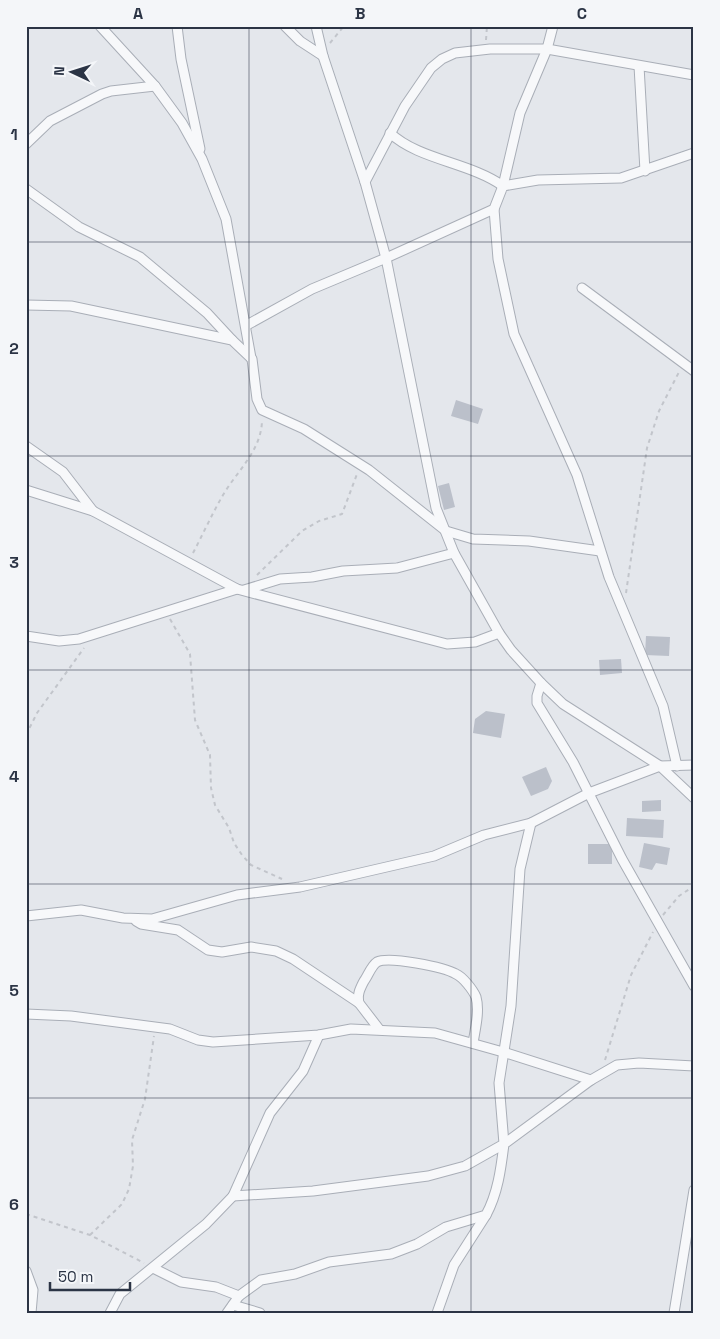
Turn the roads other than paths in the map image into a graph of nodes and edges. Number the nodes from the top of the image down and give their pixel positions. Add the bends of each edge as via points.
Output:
1 (100, 26) edge
2 (177, 26) edge
3 (285, 26) edge
4 (316, 26) edge
5 (553, 26) edge
6 (547, 49) junction
7 (323, 54) junction
8 (639, 66) junction
9 (694, 75) edge
10 (155, 86) junction
11 (390, 133) junction
12 (26, 144) edge
13 (694, 153) edge
14 (202, 159) junction
15 (645, 171) junction
16 (364, 182) junction
17 (503, 186) junction
18 (26, 189) edge
19 (494, 209) junction
20 (386, 258) junction
21 (582, 288) dead end
22 (26, 305) edge
23 (247, 325) junction
24 (232, 340) junction
25 (252, 359) junction
26 (694, 371) edge
27 (26, 446) edge
28 (26, 490) edge
29 (93, 511) junction
30 (446, 531) junction
31 (600, 551) junction
32 (454, 553) junction
33 (240, 590) junction
34 (499, 633) junction
35 (26, 636) edge
36 (541, 684) junction
37 (694, 765) edge
38 (660, 766) junction
39 (677, 766) junction
40 (588, 793) junction
41 (694, 798) edge
42 (531, 823) junction
43 (26, 916) edge
44 (134, 919) junction
45 (694, 986) edge
46 (359, 1003) junction
47 (26, 1014) edge
48 (379, 1029) junction
49 (318, 1035) junction
50 (473, 1044) junction
51 (502, 1052) junction
52 (694, 1066) edge
53 (591, 1080) junction
54 (504, 1144) junction
55 (694, 1190) edge
56 (233, 1196) junction
57 (486, 1215) junction
58 (152, 1268) junction
59 (26, 1271) edge
60 (239, 1296) junction
61 (230, 1309) edge
62 (31, 1313) edge
63 (110, 1313) edge
64 (260, 1313) edge
65 (436, 1313) edge
66 (674, 1313) edge

1 - 10 street
2 - 14 street via 180,59
3 - 7 street via 300,41
4 - 7 street
5 - 6 street
6 - 8 street
6 - 11 street via 455,53 431,68
6 - 17 street via 520,113
7 - 16 street
8 - 9 street
8 - 15 street
10 - 12 street via 102,94 50,121
10 - 14 street via 178,116
11 - 16 street
11 - 17 street via 409,148 444,159
13 - 15 street
14 - 23 street via 226,219
15 - 17 street via 621,178 538,180
16 - 20 street
17 - 19 street
18 - 24 street via 80,227 140,257 207,313
19 - 20 street
19 - 31 street via 498,259 514,334 577,475
20 - 23 street via 312,289
20 - 30 street via 436,508
21 - 26 street
22 - 24 street via 71,306
23 - 25 street
24 - 25 street
25 - 30 street via 257,399 262,410 304,430 360,464
27 - 29 street via 63,472
28 - 29 street
29 - 33 street
30 - 31 street via 473,539 529,541
30 - 32 street
31 - 39 street via 663,706
32 - 33 street via 397,568 280,579
32 - 34 street
33 - 34 street via 447,644 475,642
33 - 35 street via 93,636 59,641
34 - 36 street
36 - 38 street via 604,733
36 - 40 street via 537,704
37 - 39 street
38 - 39 street
38 - 40 street
38 - 41 street
40 - 42 street
40 - 45 street
42 - 44 street via 484,835 434,856 300,887 237,895 158,918
42 - 51 street via 520,869 511,1006
43 - 44 street via 81,910
44 - 46 street via 141,924 178,930 208,950 222,952 251,947 281,953
46 - 48 street
46 - 50 street via 360,989 378,962 415,963 444,969 461,977 476,998
47 - 49 street via 71,1016 178,1031 198,1040 214,1042
48 - 49 street via 351,1029
48 - 50 street via 436,1033
49 - 56 street via 304,1071 270,1113
50 - 51 street
51 - 53 street
51 - 54 street via 500,1083
52 - 53 street via 617,1065
53 - 54 street
54 - 56 street via 459,1168 428,1176 313,1191
54 - 57 street via 499,1176
55 - 66 street
56 - 58 street via 206,1224
57 - 60 street via 446,1227 391,1254 329,1262 295,1274 261,1280
57 - 65 street via 454,1265
58 - 60 street via 181,1282 216,1287
58 - 63 street via 120,1294
59 - 62 street via 33,1290
60 - 61 street
61 - 64 street

